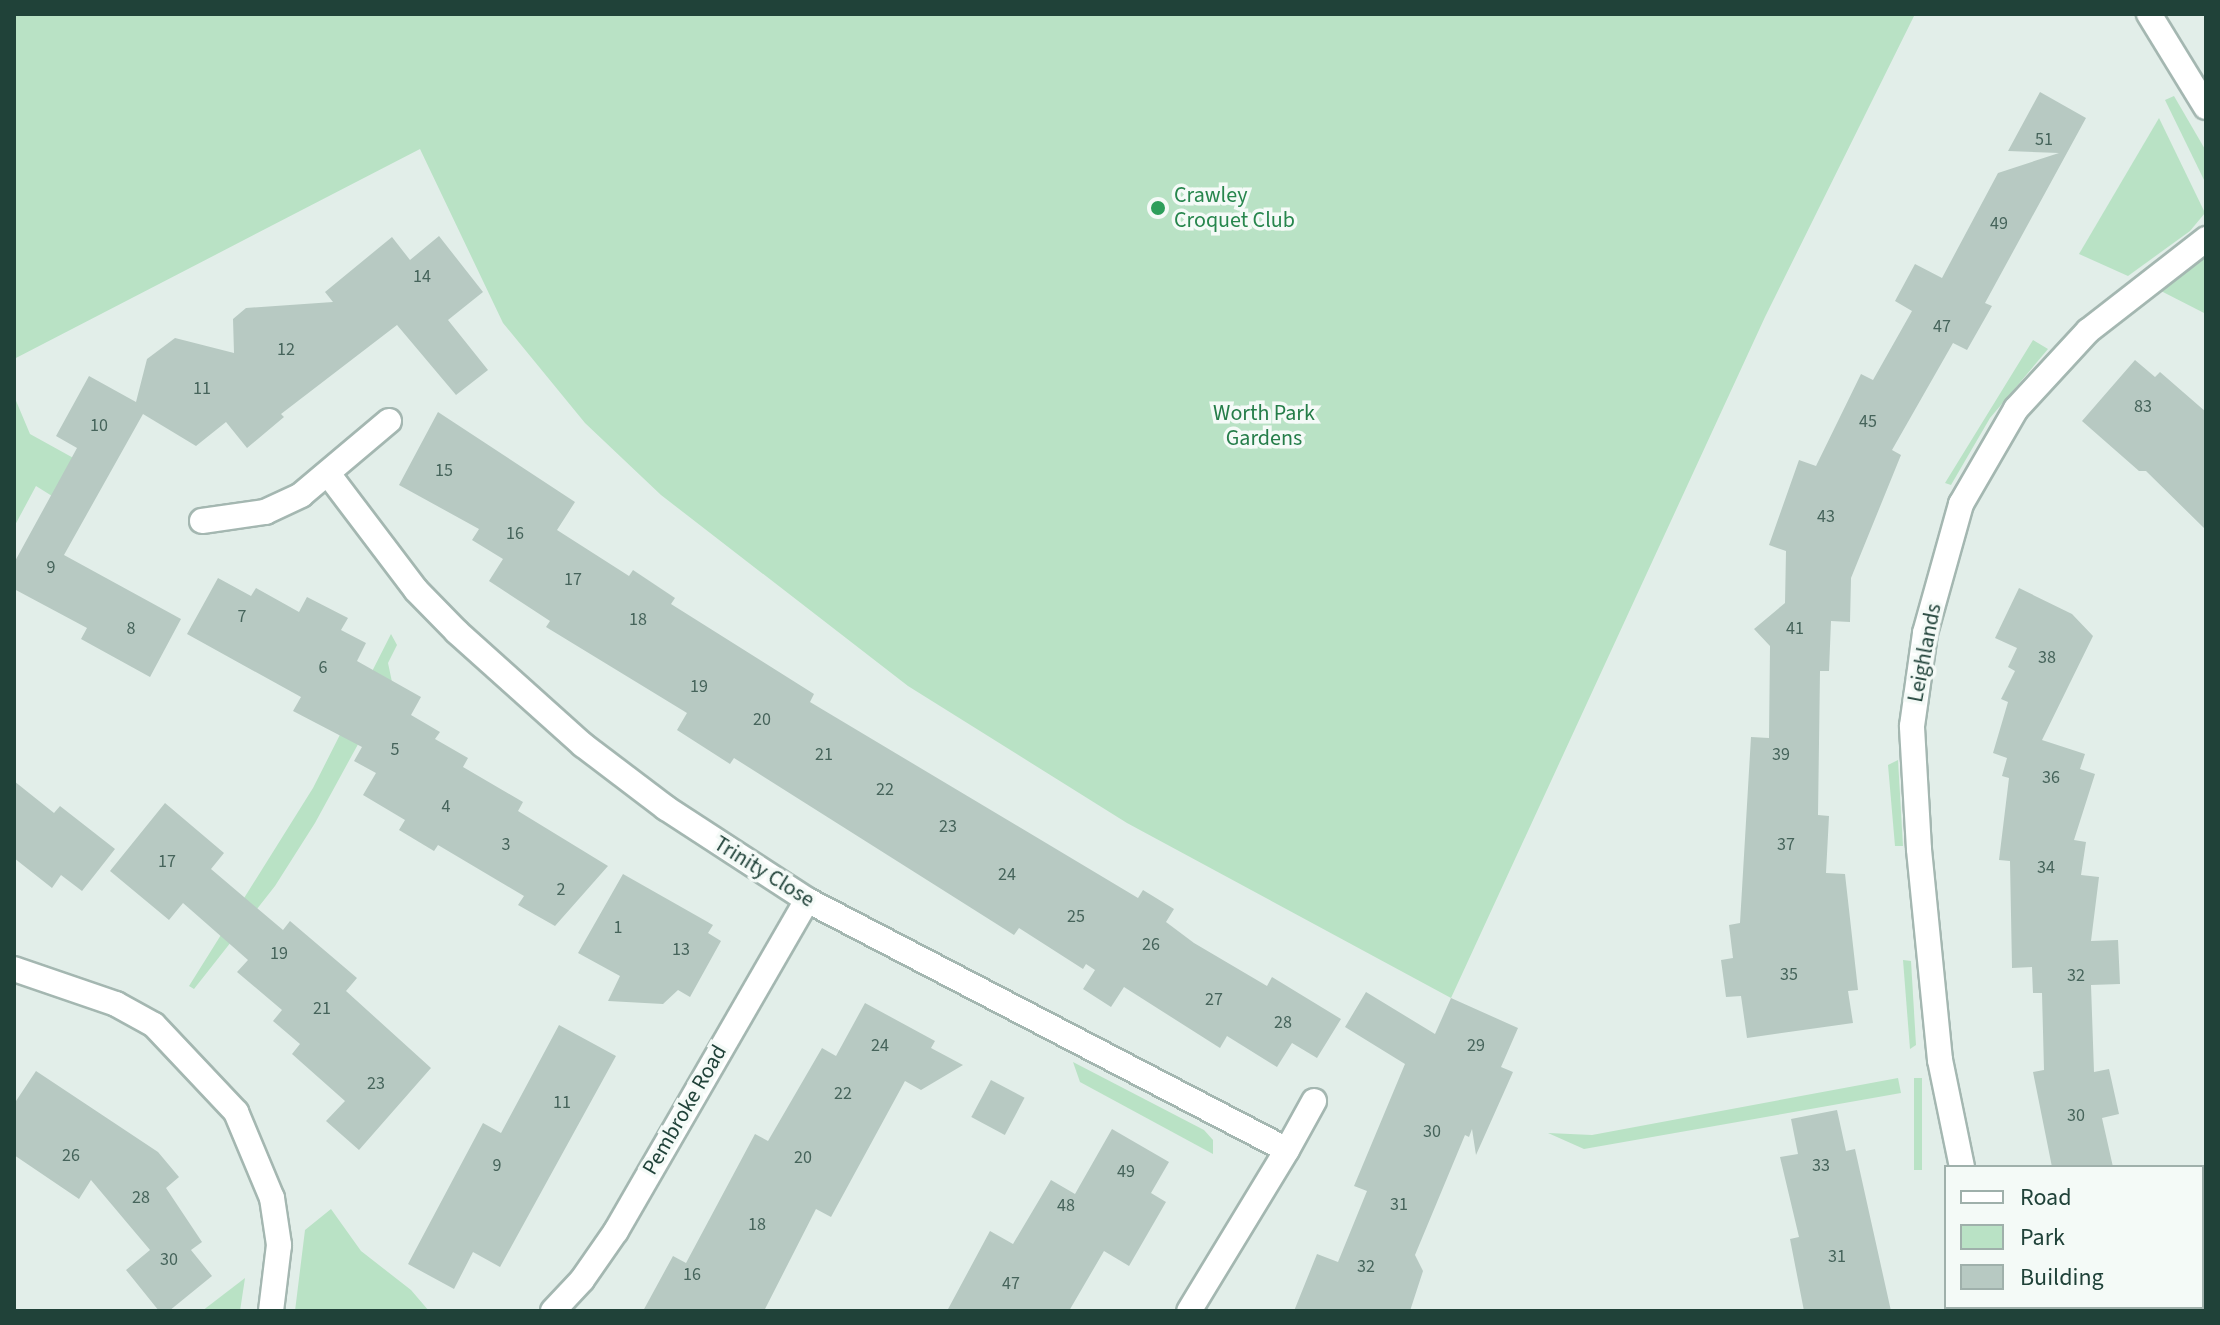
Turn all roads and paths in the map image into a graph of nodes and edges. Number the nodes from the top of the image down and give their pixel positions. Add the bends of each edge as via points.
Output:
1 (2149, 14) edge
2 (2202, 91) edge
3 (2206, 239) edge
4 (389, 421) dead end
5 (329, 475) junction
6 (202, 521) dead end
7 (807, 900) junction
8 (14, 969) edge
9 (1314, 1101) dead end
10 (1287, 1150) junction
11 (1962, 1165) edge
12 (271, 1311) edge
13 (553, 1311) edge
14 (1189, 1311) edge

1 - 2 street
3 - 11 street, Leighlands via 2088,331 2016,409 1961,504 1925,633 1912,726 1919,849 1940,1060
4 - 5 street
5 - 6 street via 265,512
5 - 7 street, Trinity Close via 416,590 543,711 666,808
7 - 10 street, Trinity Close
7 - 13 street, Pembroke Road via 616,1231
8 - 12 street via 116,1004 154,1025 236,1112 272,1198 279,1245
9 - 10 street
10 - 14 street

